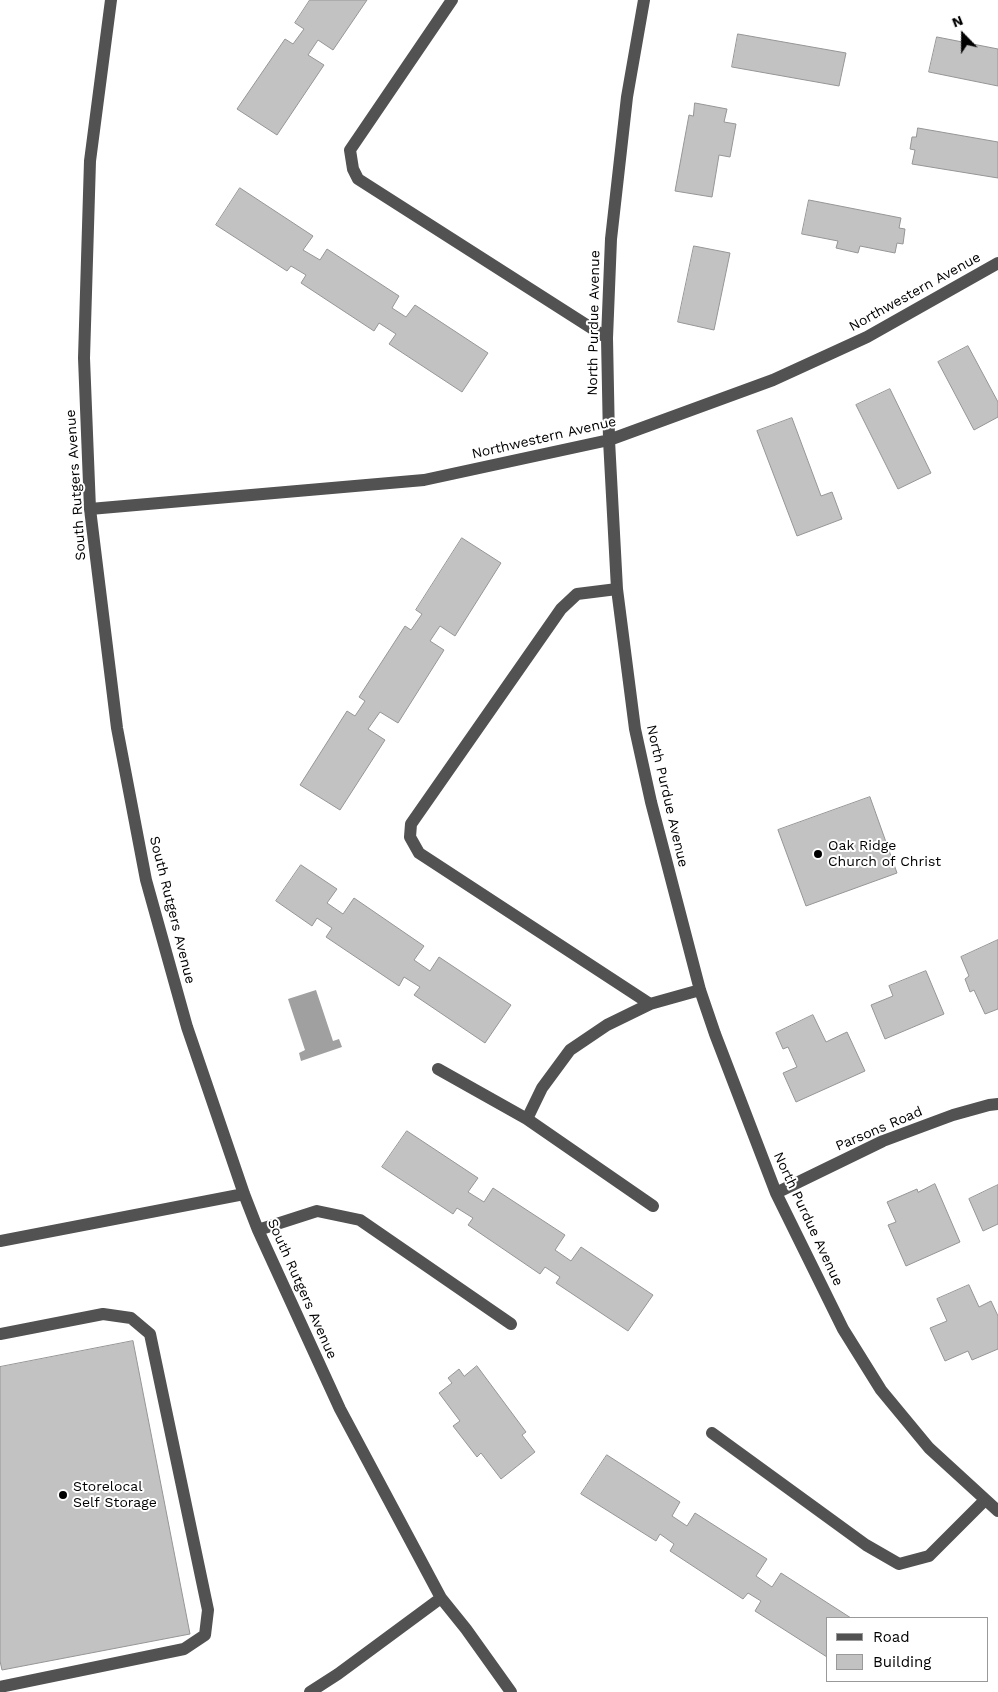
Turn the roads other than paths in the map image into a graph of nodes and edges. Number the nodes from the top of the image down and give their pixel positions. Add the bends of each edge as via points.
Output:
1 (111, 0) edge
2 (452, 0) edge
3 (644, 0) edge
4 (998, 263) edge
5 (607, 338) junction
6 (609, 440) junction
7 (90, 509) junction
8 (617, 589) junction
9 (700, 990) junction
10 (650, 1004) junction
11 (438, 1068) dead end
12 (998, 1104) edge
13 (527, 1119) junction
14 (776, 1192) junction
15 (244, 1194) junction
16 (653, 1206) dead end
17 (258, 1230) junction
18 (0, 1242) edge
19 (511, 1324) dead end
20 (0, 1334) edge
21 (712, 1433) dead end
22 (985, 1500) junction
23 (998, 1511) edge
24 (441, 1598) junction
25 (0, 1687) edge
26 (310, 1692) edge
27 (510, 1692) edge

1 - 7 street, South Rutgers Avenue via 90,161 84,358
2 - 5 street via 350,150 353,169 358,179
3 - 5 street, North Purdue Avenue via 627,97 611,239
4 - 6 street, Northwestern Avenue via 867,338 773,380
5 - 6 street, North Purdue Avenue
6 - 7 street, Northwestern Avenue via 424,480
6 - 8 street, North Purdue Avenue
7 - 15 street, South Rutgers Avenue via 117,728 146,880 187,1027
8 - 9 street, North Purdue Avenue via 635,729
8 - 10 street via 577,594 561,609 411,824 410,837 419,852
9 - 10 street
9 - 14 street, North Purdue Avenue
10 - 13 street via 608,1025 570,1050 542,1088
11 - 13 street
12 - 14 street, Parsons Road via 953,1115 883,1141
13 - 16 street
14 - 22 street, North Purdue Avenue via 842,1329 881,1390 929,1448
15 - 17 street, South Rutgers Avenue
15 - 18 street
17 - 19 street via 317,1211 360,1220
17 - 24 street, South Rutgers Avenue via 340,1409
20 - 25 street via 103,1314 131,1318 150,1334 208,1610 205,1635 184,1649
21 - 22 street via 866,1544 899,1564 929,1556
22 - 23 street, North Purdue Avenue
24 - 26 street
24 - 27 street, South Rutgers Avenue

